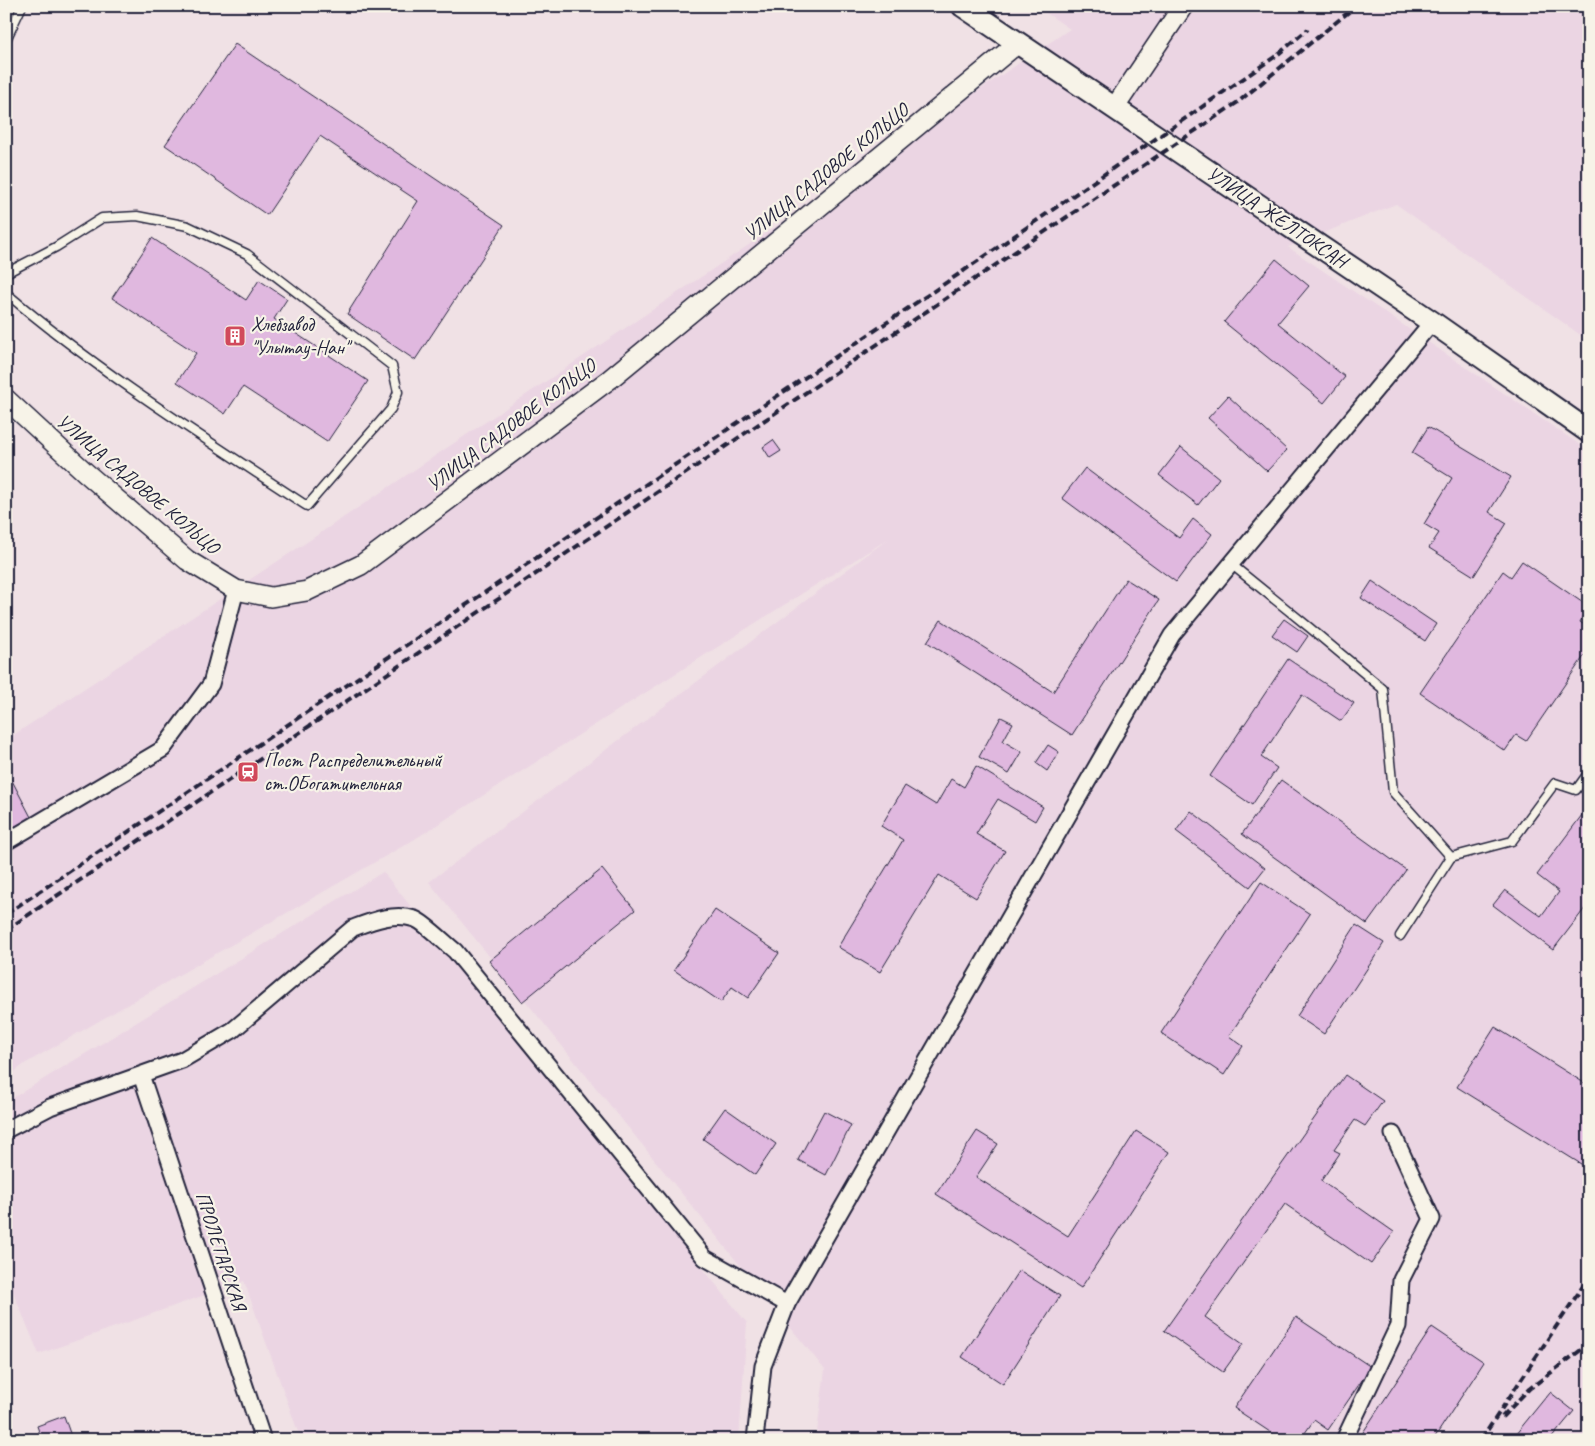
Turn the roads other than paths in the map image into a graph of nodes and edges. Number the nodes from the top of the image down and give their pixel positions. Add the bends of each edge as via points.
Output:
1 (22, 6) edge
2 (963, 6) edge
3 (1183, 6) edge
4 (6, 40) edge
5 (1018, 43) junction
6 (1115, 107) junction
7 (6, 273) edge
8 (6, 293) edge
9 (1432, 322) junction
10 (6, 399) edge
11 (1589, 432) edge
12 (1231, 564) junction
13 (236, 590) junction
14 (1589, 772) edge
15 (6, 842) edge
16 (1451, 857) junction
17 (1400, 936) dead end
18 (141, 1074) junction
19 (6, 1130) edge
20 (1393, 1134) dead end
21 (787, 1304) junction
22 (263, 1440) edge
23 (755, 1440) edge
24 (1344, 1440) edge

1 - 4 lane
2 - 5 main road, УЛИЦА ЖЕЛТОКСАН
3 - 6 street
5 - 6 main road, УЛИЦА ЖЕЛТОКСАН
5 - 13 street, УЛИЦА САДОВОЕ КОЛЬЦО via 610,379 361,565 308,591 271,597
6 - 9 main road, УЛИЦА ЖЕЛТОКСАН
7 - 8 lane via 102,218 137,216 188,226 247,254 392,366 398,392 390,409 307,506 122,384
9 - 11 main road, УЛИЦА ЖЕЛТОКСАН
9 - 12 street
10 - 13 street, УЛИЦА САДОВОЕ КОЛЬЦО via 187,560
12 - 16 lane via 1383,689 1393,792
12 - 21 street via 1172,635
13 - 15 street via 211,684 163,749
14 - 16 lane via 1576,790 1555,783 1512,841
16 - 17 lane
18 - 19 street via 50,1107
18 - 21 street via 182,1060 233,1030 352,928 398,916 416,919 455,951 705,1258
18 - 22 street, ПРОЛЕТАРСКАЯ
20 - 24 street via 1432,1219 1401,1280 1398,1326
21 - 23 street via 763,1366

